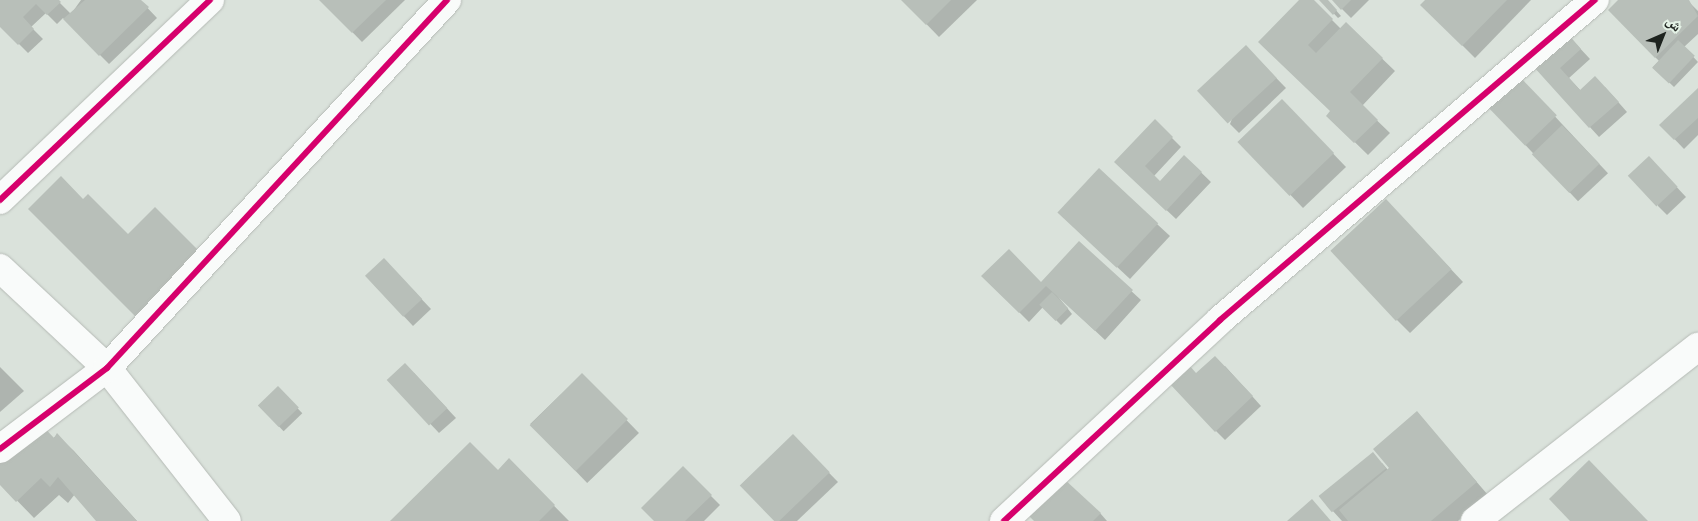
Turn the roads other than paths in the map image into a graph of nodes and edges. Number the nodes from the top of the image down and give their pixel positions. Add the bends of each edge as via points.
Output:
1 (210, 0) edge
2 (447, 0) edge
3 (1595, 0) edge
4 (0, 200) edge
5 (0, 268) edge
6 (1698, 347) edge
7 (106, 368) junction
8 (0, 449) edge
9 (227, 521) edge
10 (1004, 521) edge
11 (1475, 521) edge

1 - 4 street
2 - 7 street
3 - 10 street via 1220,320
5 - 7 street
6 - 11 street
7 - 8 street
7 - 9 street

